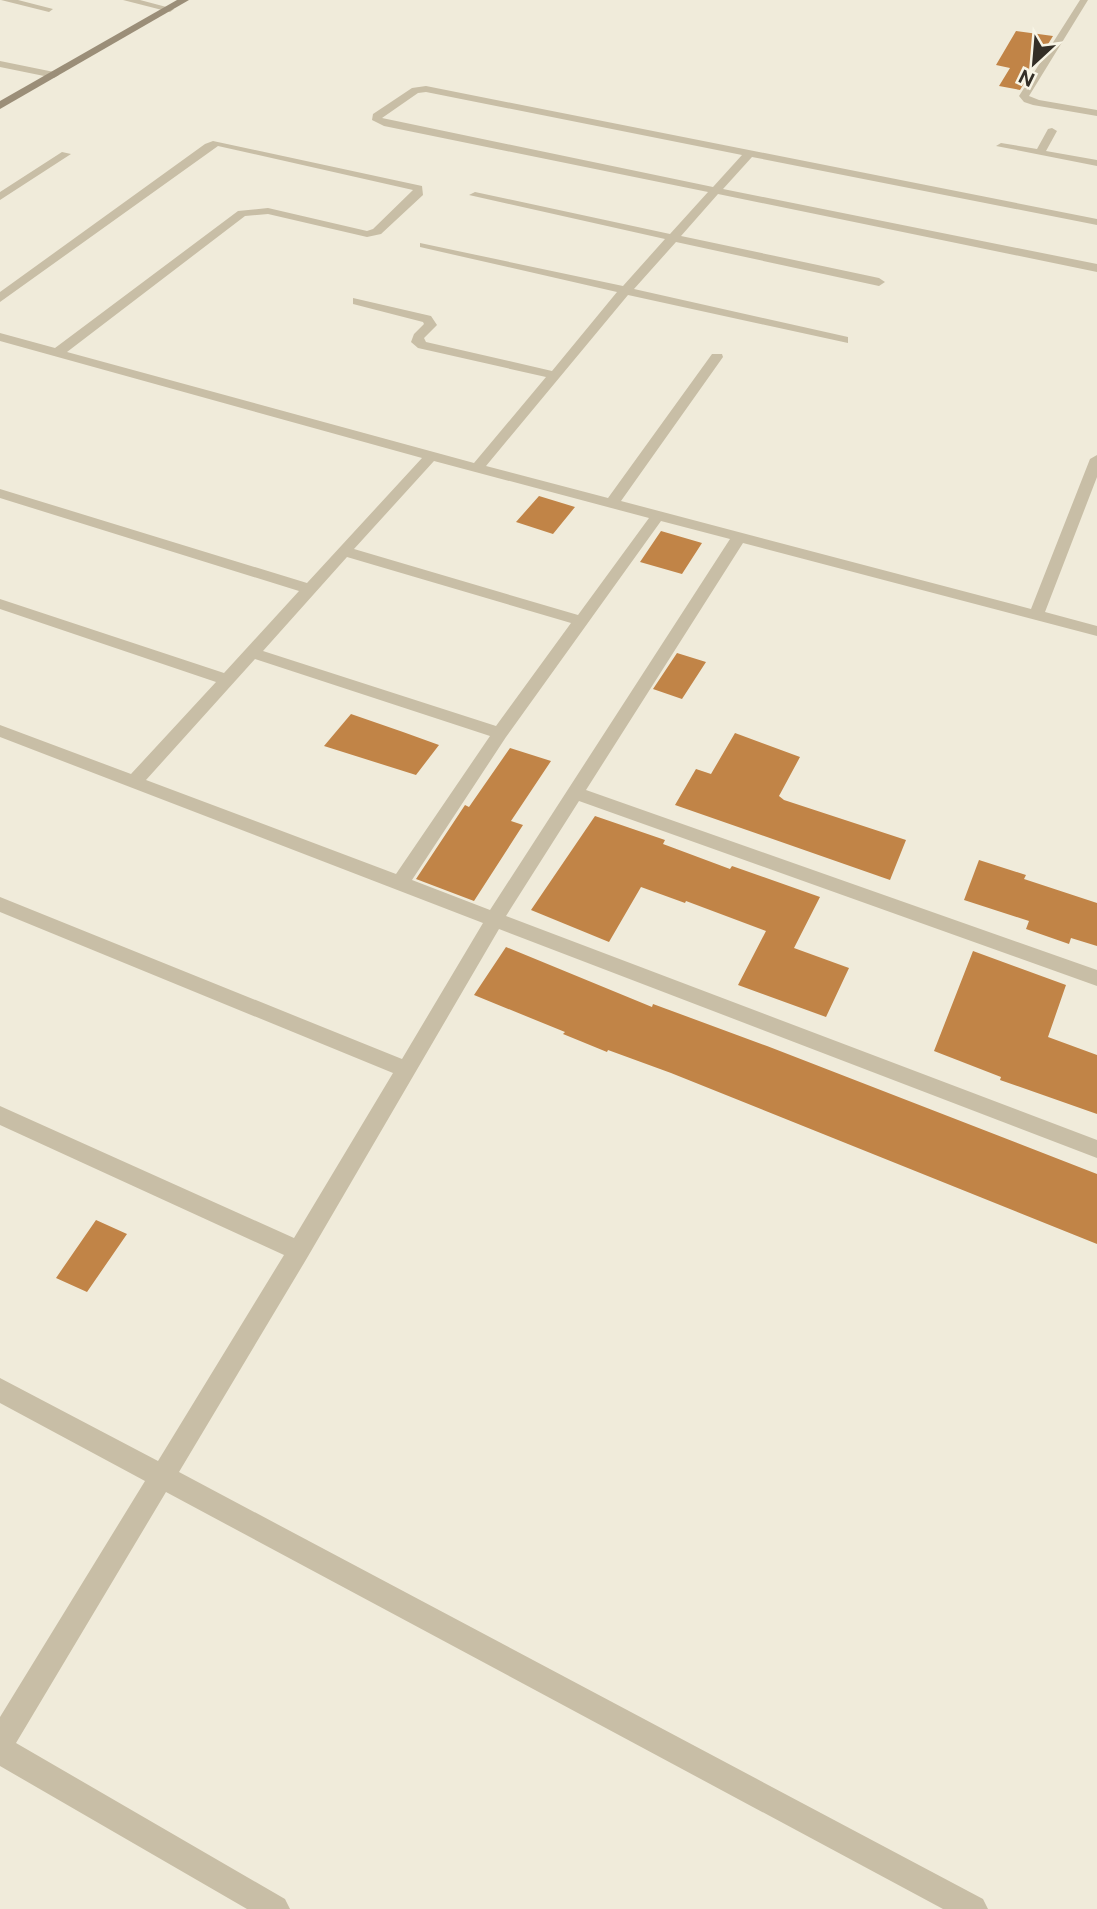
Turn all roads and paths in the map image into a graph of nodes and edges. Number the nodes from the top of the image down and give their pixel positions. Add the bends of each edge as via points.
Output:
1 (5, 0) edge
2 (127, 0) edge
3 (184, 0) edge
4 (1084, 0) edge
5 (49, 9) dead end
6 (170, 9) junction
7 (0, 64) edge
8 (54, 75) junction
9 (0, 106) edge
10 (1097, 113) edge
11 (1052, 131) dead end
12 (1001, 146) dead end
13 (750, 152) junction
14 (1040, 153) junction
15 (66, 154) dead end
16 (1097, 163) edge
17 (713, 191) junction
18 (475, 195) dead end
19 (0, 197) edge
20 (1097, 222) edge
21 (672, 239) junction
22 (424, 244) dead end
23 (1097, 268) edge
24 (879, 282) dead end
25 (625, 291) junction
26 (0, 298) edge
27 (357, 301) dead end
28 (0, 337) edge
29 (844, 340) dead end
30 (57, 353) junction
31 (717, 357) dead end
32 (554, 375) junction
33 (431, 456) junction
34 (1097, 459) edge
35 (478, 467) junction
36 (0, 492) edge
37 (613, 502) junction
38 (659, 514) junction
39 (740, 535) junction
40 (344, 551) junction
41 (309, 589) junction
42 (0, 604) edge
43 (1036, 615) junction
44 (581, 621) junction
45 (1097, 631) edge
46 (253, 653) junction
47 (228, 680) junction
48 (0, 731) edge
49 (500, 733) junction
50 (134, 782) junction
51 (575, 793) junction
52 (400, 883) junction
53 (0, 904) edge
54 (494, 920) junction
55 (1097, 978) edge
56 (405, 1069) junction
57 (0, 1115) edge
58 (1097, 1149) edge
59 (299, 1251) junction
60 (0, 1390) edge
61 (163, 1476) junction
62 (0, 1743) edge
63 (0, 1750) edge
64 (275, 1909) edge
65 (972, 1909) edge

1 - 5 street
2 - 6 street
3 - 6 street
4 - 10 street via 1024,96 1037,103
6 - 8 street
7 - 8 street
8 - 9 street
11 - 14 street
12 - 14 street
13 - 17 street
13 - 17 street via 426,89 415,90 377,116 384,123
13 - 20 street
14 - 16 street
15 - 19 street
17 - 21 street
17 - 23 street
18 - 21 street
21 - 24 street
21 - 25 street
22 - 25 street
25 - 29 street
25 - 32 street
26 - 30 street via 217,143 418,188 419,193 377,232 367,234 268,211 242,213
27 - 32 street via 426,319 431,325 418,337 422,345
28 - 30 street
30 - 33 street
31 - 37 street
32 - 35 street
33 - 35 street
33 - 40 street
34 - 43 street
35 - 37 street
36 - 41 street
37 - 38 street
38 - 39 street
38 - 44 street
39 - 43 street
39 - 51 street
40 - 41 street
40 - 44 street
41 - 46 street
42 - 47 street
43 - 45 street
44 - 49 street
46 - 47 street
46 - 49 street
47 - 50 street
48 - 50 street
49 - 52 street
50 - 52 street
51 - 54 street
51 - 55 street
52 - 54 street
53 - 56 street
54 - 56 street
54 - 58 street
56 - 59 street
57 - 59 street
59 - 61 street
60 - 61 street
61 - 62 street
61 - 65 street
63 - 64 street

